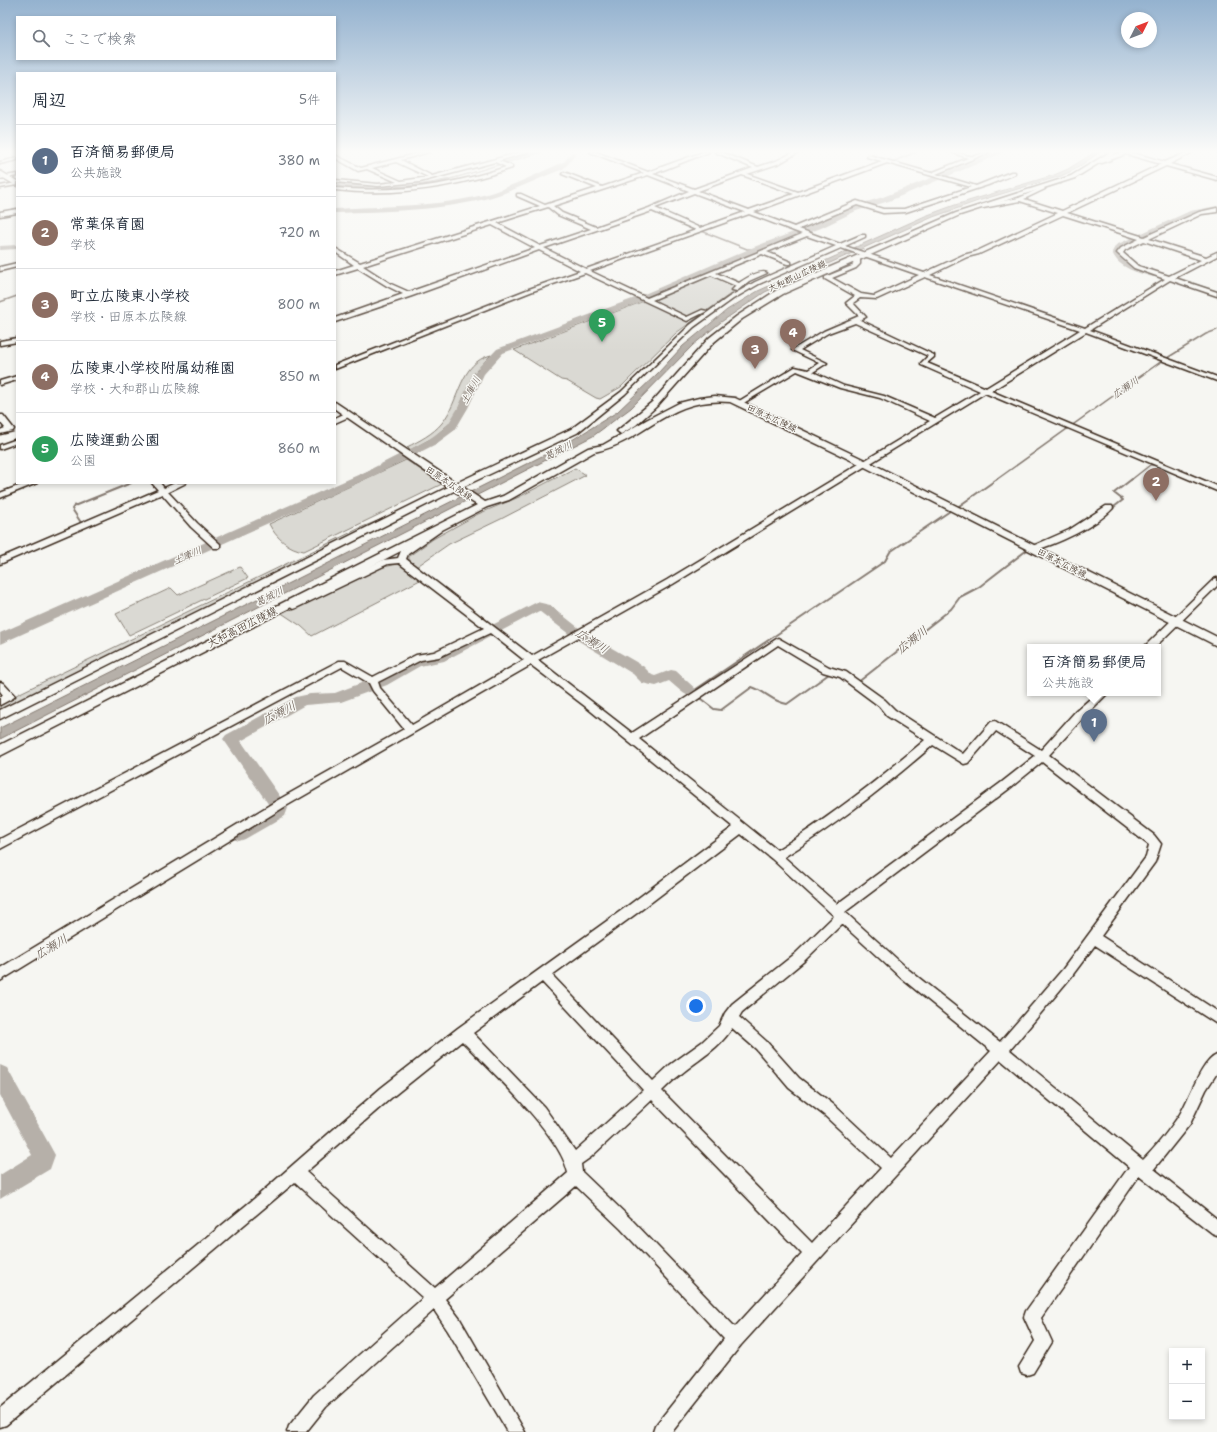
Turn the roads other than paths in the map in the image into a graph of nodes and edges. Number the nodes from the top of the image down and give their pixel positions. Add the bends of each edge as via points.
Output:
1 (505, 219) edge
2 (572, 219) edge
3 (625, 219) edge
4 (671, 219) edge
5 (728, 219) edge
6 (769, 219) edge
7 (818, 219) edge
8 (947, 219) edge
9 (1050, 219) edge
10 (1080, 219) edge
11 (1188, 219) edge
12 (492, 223) junction
13 (597, 229) junction
14 (794, 229) junction
15 (699, 230) junction
16 (807, 234) junction
17 (863, 236) dead end
18 (1141, 239) junction
19 (840, 246) junction
20 (540, 249) junction
21 (336, 251) edge
22 (762, 252) junction
23 (866, 254) junction
24 (1217, 254) edge
25 (821, 255) junction
26 (858, 258) junction
27 (1207, 259) junction
28 (1217, 260) edge
29 (789, 263) junction
30 (16, 265) edge
31 (361, 265) junction
32 (0, 270) edge
33 (587, 272) junction
34 (711, 273) junction
35 (336, 274) edge
36 (925, 274) junction
37 (1169, 279) junction
38 (740, 286) junction
39 (408, 294) junction
40 (1217, 294) edge
41 (859, 296) junction
42 (731, 298) junction
43 (647, 300) junction
44 (716, 309) junction
45 (336, 320) edge
46 (856, 321) junction
47 (1085, 330) junction
48 (16, 340) edge
49 (0, 343) edge
50 (336, 367) edge
51 (809, 372) junction
52 (16, 378) edge
53 (1217, 379) edge
54 (0, 383) edge
55 (985, 391) junction
56 (740, 404) junction
57 (336, 406) edge
58 (349, 415) junction
59 (0, 417) edge
60 (934, 420) junction
61 (336, 421) edge
62 (0, 432) edge
63 (16, 441) edge
64 (0, 447) edge
65 (591, 450) junction
66 (864, 462) junction
67 (30, 484) edge
68 (157, 484) edge
69 (180, 484) edge
70 (457, 489) junction
71 (1217, 489) edge
72 (163, 491) junction
73 (0, 496) edge
74 (481, 504) junction
75 (1109, 508) dead end
76 (456, 520) junction
77 (218, 546) dead end
78 (1032, 548) junction
79 (401, 560) junction
80 (0, 561) edge
81 (1217, 581) edge
82 (256, 620) junction
83 (1175, 621) junction
84 (490, 629) junction
85 (1217, 642) edge
86 (1153, 644) edge
87 (531, 660) junction
88 (373, 681) junction
89 (0, 685) edge
90 (1100, 696) edge
91 (0, 701) edge
92 (0, 715) edge
93 (411, 730) junction
94 (631, 738) junction
95 (933, 739) junction
96 (0, 751) edge
97 (1042, 756) junction
98 (741, 827) junction
99 (0, 844) edge
100 (776, 856) junction
101 (838, 914) junction
102 (1094, 938) junction
103 (543, 974) junction
104 (0, 975) edge
105 (730, 1017) junction
106 (1217, 1018) edge
107 (463, 1032) junction
108 (1001, 1051) junction
109 (1217, 1061) edge
110 (653, 1091) junction
111 (573, 1161) junction
112 (891, 1168) junction
113 (1140, 1168) junction
114 (295, 1172) junction
115 (576, 1176) junction
116 (1217, 1228) edge
117 (812, 1254) junction
118 (435, 1298) junction
119 (735, 1339) junction
120 (1027, 1367) dead end
121 (0, 1419) edge
122 (295, 1432) edge
123 (517, 1432) edge
124 (661, 1432) edge

1 - 12 street
2 - 13 street
3 - 13 street
4 - 15 street
5 - 15 street
6 - 14 street
7 - 14 street
8 - 23 main road, 大和郡山広陵線
9 - 36 street
10 - 18 street
11 - 18 street
12 - 20 street
12 - 31 street
13 - 20 street
14 - 16 street
15 - 33 street
16 - 19 street
16 - 22 street
17 - 19 street
18 - 27 street
18 - 37 street via 1120,253 1136,267
19 - 23 street
19 - 25 street
20 - 33 street
20 - 39 street
21 - 31 street
22 - 29 street
22 - 34 street
23 - 26 main road, 大和郡山広陵線
23 - 36 street
24 - 27 street
25 - 29 street via 816,254
25 - 42 street via 757,283
26 - 41 street via 854,267 827,278
26 - 65 main road, 大和郡山広陵線 via 780,292 760,304 704,347 638,419
27 - 28 street
27 - 37 street
29 - 38 street via 747,280
30 - 32 street
31 - 35 street
31 - 39 street via 389,285
33 - 43 street
33 - 50 street via 531,290
34 - 38 street
34 - 43 street
36 - 41 street via 875,298
36 - 47 street
37 - 40 street
37 - 47 street
38 - 42 street via 730,294
39 - 45 street
41 - 46 street via 849,303 863,316
42 - 44 street
43 - 44 street via 687,319 709,309
44 - 70 street via 682,335 623,393 574,431
46 - 51 street via 826,332 795,350 824,363
46 - 55 street via 932,356 923,364
47 - 53 street
47 - 55 street
48 - 49 street
51 - 56 street via 797,368
51 - 60 street via 842,386 882,397
52 - 54 street
55 - 60 street
55 - 71 street
56 - 65 main road, 田原本広陵線 via 723,398 685,403 606,447
56 - 66 main road, 田原本広陵線
57 - 58 main road, 田原本広陵線
58 - 61 street
58 - 70 main road, 田原本広陵線
59 - 62 street via 10,429
60 - 66 street
63 - 64 street
65 - 74 main road, 田原本広陵線 via 506,498
66 - 78 main road, 田原本広陵線
66 - 87 street via 677,578
67 - 73 street
68 - 72 street
69 - 72 street
70 - 74 main road, 田原本広陵線
70 - 92 main road
72 - 77 street
72 - 80 street
74 - 76 main road, 大和高田広陵線
75 - 78 street via 1073,532
76 - 79 street via 404,553
76 - 82 main road, 大和高田広陵線 via 433,529
78 - 83 main road, 田原本広陵線
79 - 82 street via 386,562
79 - 84 street
81 - 83 street
82 - 96 main road, 大和高田広陵線
83 - 85 main road, 田原本広陵線
83 - 86 street
84 - 87 street
84 - 88 street via 436,655 419,657
87 - 93 street
87 - 94 street
88 - 93 street via 376,689
88 - 99 street via 342,663
89 - 91 street via 10,696
90 - 97 street
93 - 104 street via 282,803
94 - 95 street via 778,641 826,670 843,674 891,712
94 - 98 street
95 - 97 street via 964,760 995,725
95 - 100 street via 814,834
97 - 101 street
97 - 102 street via 1155,844 1151,859
98 - 100 street
98 - 103 street
100 - 101 street
101 - 105 street via 800,957 737,1008
101 - 108 street via 905,974
102 - 106 street
102 - 108 street
103 - 107 street
103 - 110 street
105 - 110 street via 724,1030
105 - 112 street via 761,1045 794,1083 829,1110
107 - 111 street via 539,1112
107 - 114 street via 386,1093
108 - 112 street
108 - 113 street
109 - 113 street via 1185,1119 1148,1166
110 - 111 street
110 - 117 street
111 - 115 street
112 - 117 street
113 - 116 street
113 - 120 street via 1135,1170 1032,1317 1044,1342
114 - 118 street
114 - 121 street
115 - 118 street
115 - 119 street via 626,1224
117 - 119 street
118 - 122 street via 320,1401
118 - 123 street via 454,1325
119 - 124 street

